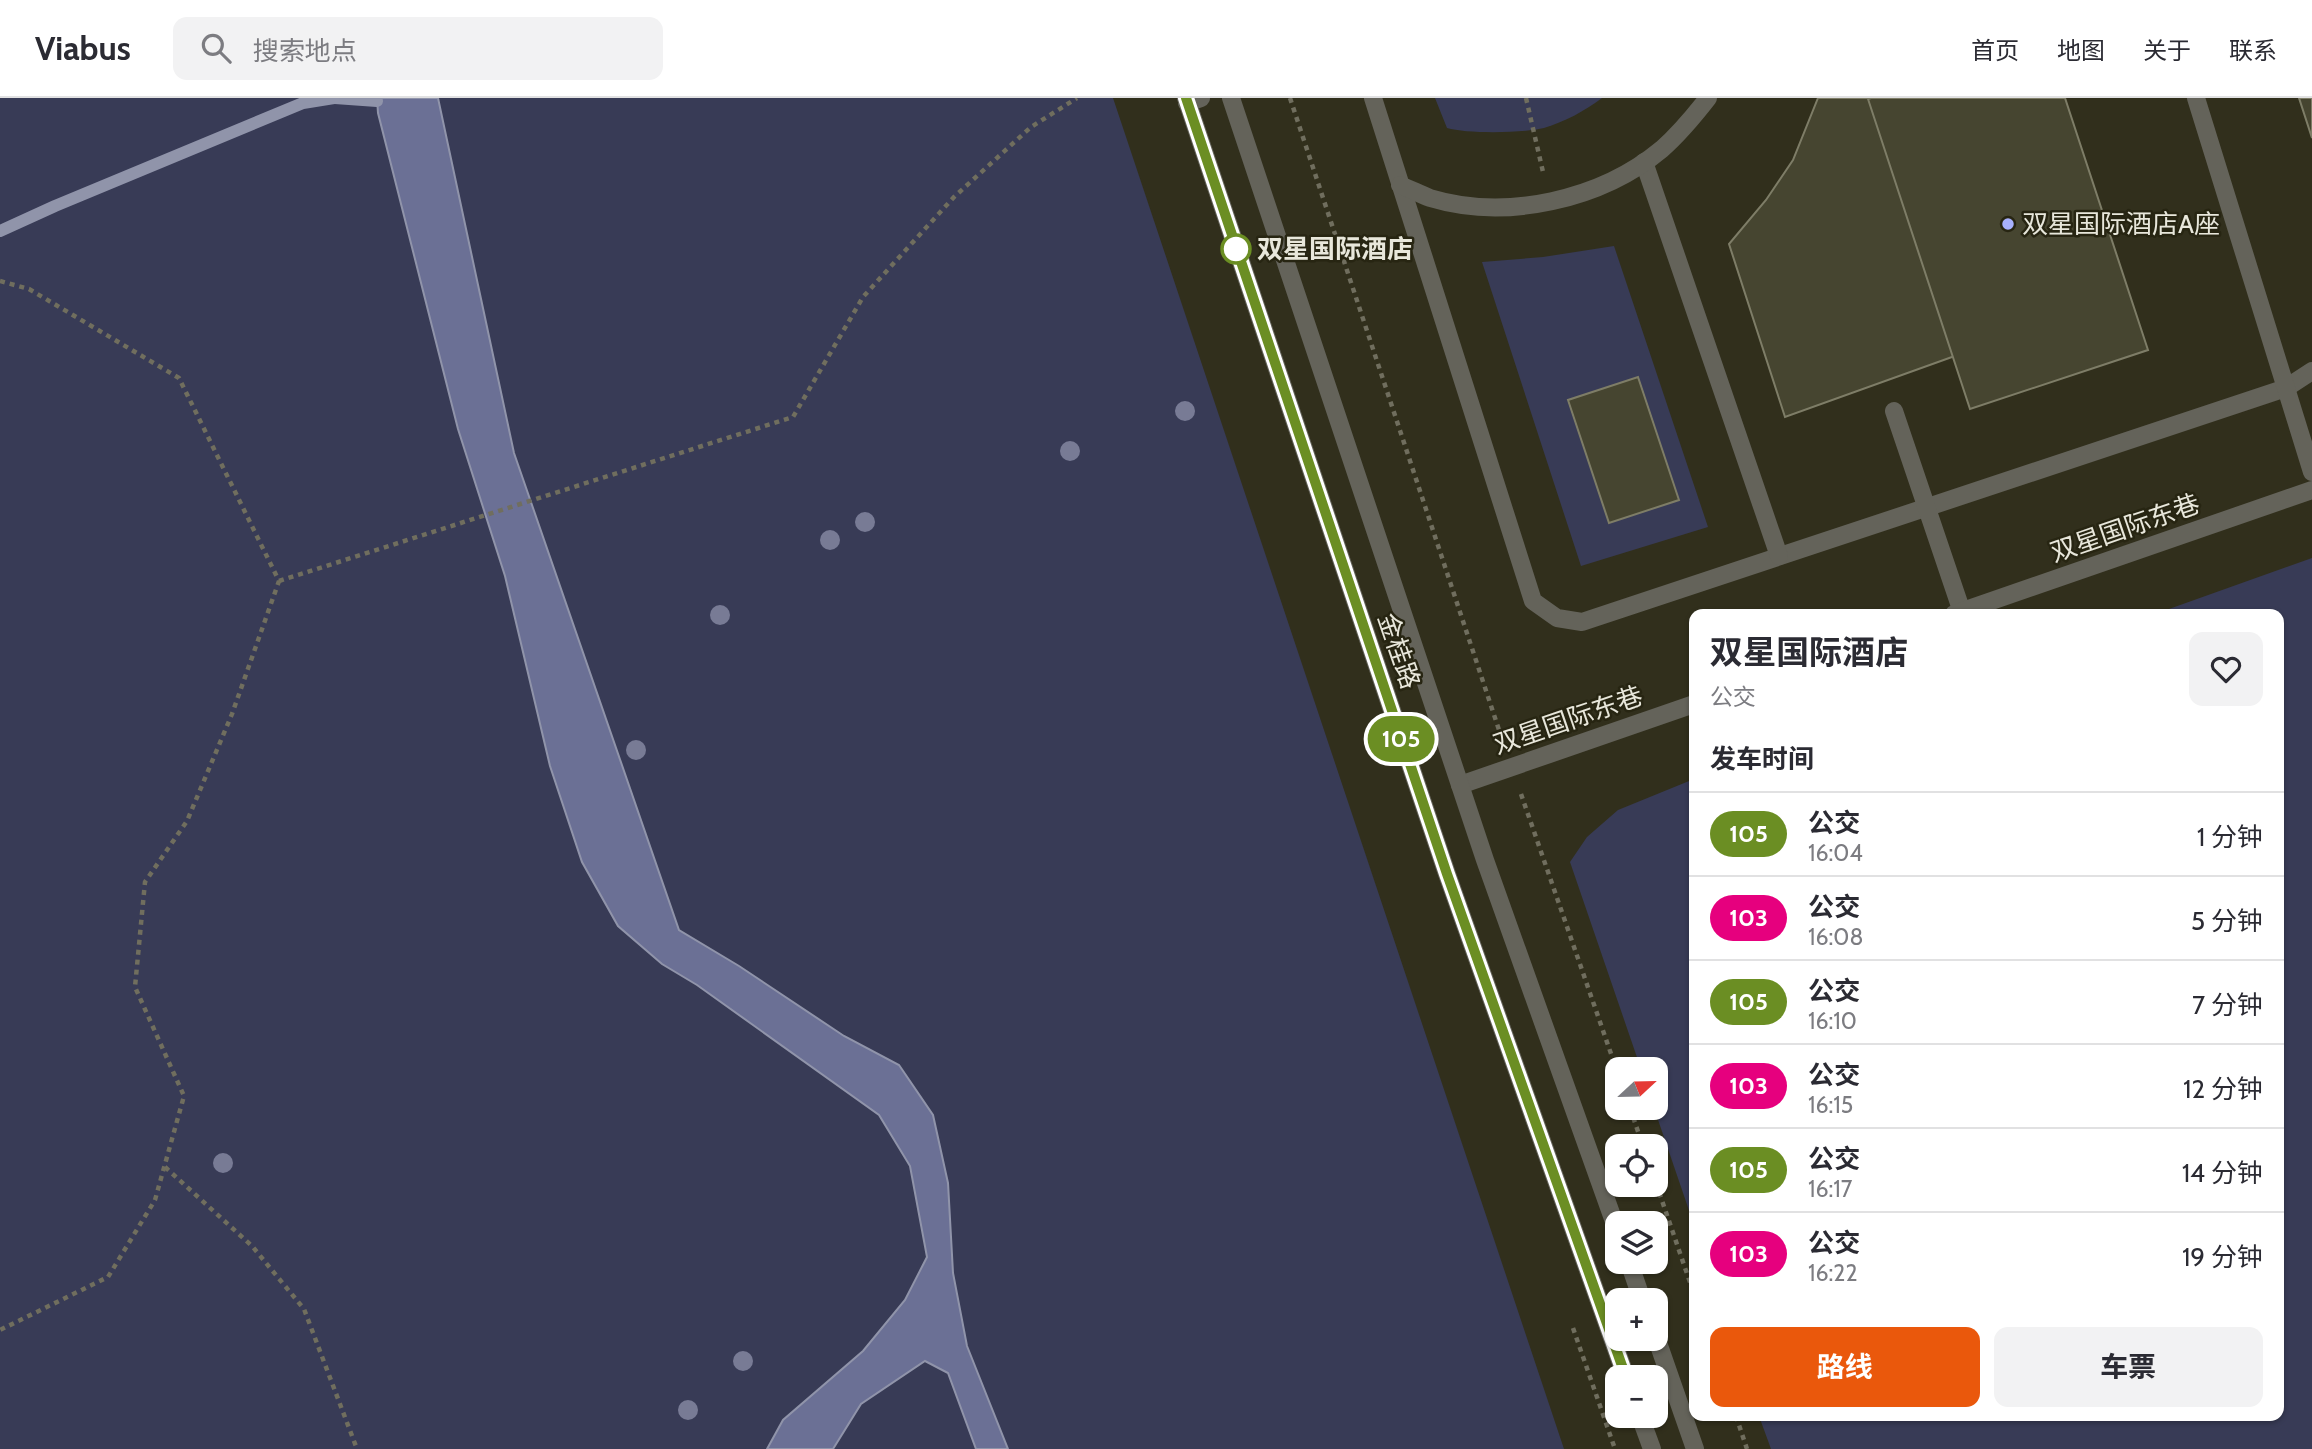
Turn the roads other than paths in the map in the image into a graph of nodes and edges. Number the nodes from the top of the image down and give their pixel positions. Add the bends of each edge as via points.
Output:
1 (1231, 98) edge
2 (1373, 98) edge
3 (1708, 98) edge
4 (2196, 98) edge
5 (1191, 100) edge
6 (1644, 162) junction
7 (1400, 185) junction
8 (2312, 371) edge
9 (2286, 388) junction
10 (1894, 411) dead end
11 (2312, 472) edge
12 (2312, 490) edge
13 (1926, 508) junction
14 (1779, 556) junction
15 (1957, 609) edge
16 (1970, 609) edge
17 (1689, 706) edge
18 (1460, 785) junction
19 (1610, 1211) edge
20 (1661, 1351) edge
21 (1622, 1365) edge
22 (1644, 1428) edge
23 (1651, 1449) edge
24 (1695, 1449) edge

1 - 18 street, 金桂路
2 - 7 street
3 - 6 street via 1693,118
4 - 9 street
5 - 21 street, 金桂路 via 1447,874
6 - 7 street via 1588,191 1549,202 1503,207 1464,205
6 - 14 street
7 - 14 street via 1533,601 1557,618 1582,622
8 - 9 street
9 - 11 street
9 - 13 street
10 - 13 street
12 - 16 street, 双星国际东巷
13 - 14 street
13 - 15 street
17 - 18 street, 双星国际东巷
18 - 19 street, 金桂路
20 - 24 street
22 - 23 street

